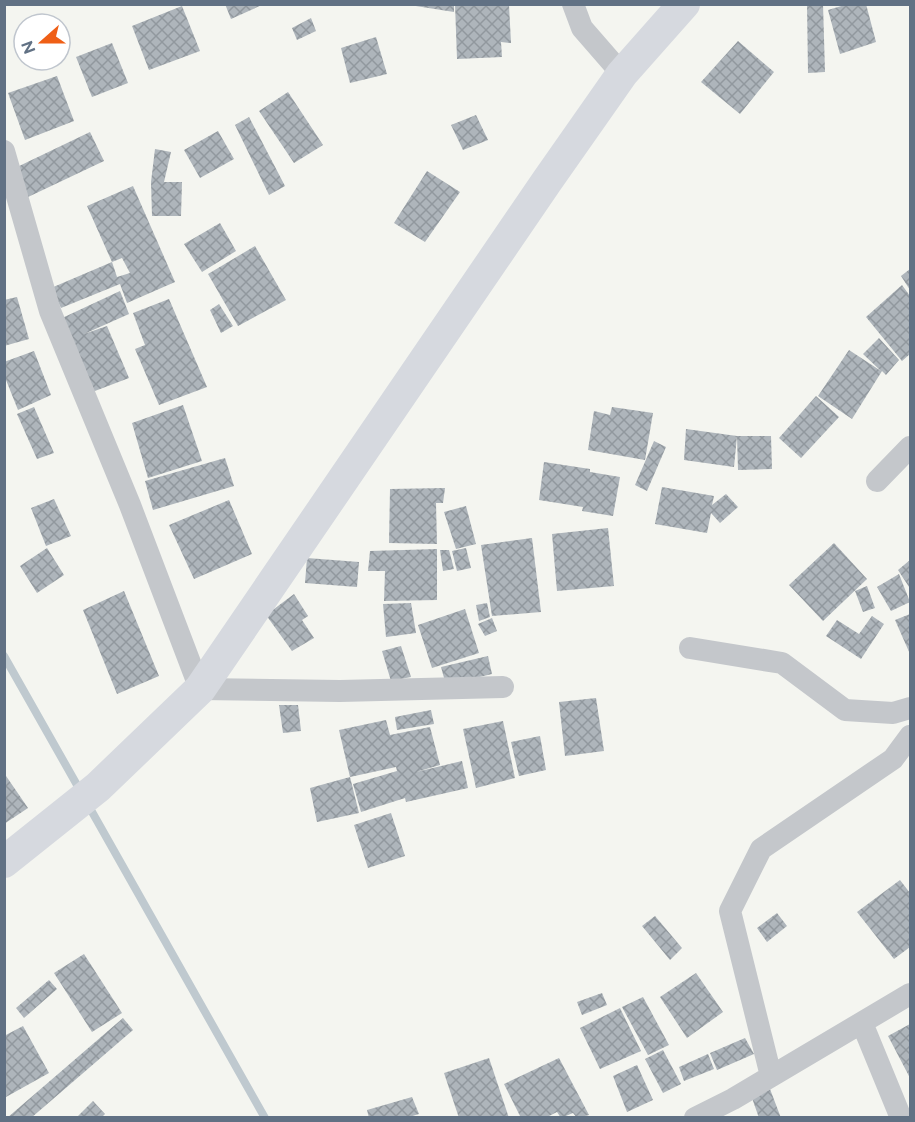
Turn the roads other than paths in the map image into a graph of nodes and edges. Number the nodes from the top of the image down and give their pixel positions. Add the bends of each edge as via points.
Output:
1 (573, 4) edge
2 (684, 4) edge
3 (622, 74) junction
4 (4, 151) edge
5 (910, 447) edge
6 (877, 481) dead end
7 (690, 648) dead end
8 (503, 687) dead end
9 (200, 689) junction
10 (910, 708) edge
11 (910, 736) edge
12 (4, 862) edge
13 (910, 994) edge
14 (862, 1023) junction
15 (771, 1076) junction
16 (694, 1118) edge
17 (901, 1118) edge

1 - 3 street via 582,28
2 - 3 street
3 - 9 street
4 - 9 street via 50,311
5 - 6 street
7 - 10 street via 782,663 845,710 893,713
8 - 9 street
9 - 12 street via 98,787
11 - 15 street via 893,759 761,849 730,911
13 - 14 street
14 - 15 street
14 - 17 street
15 - 16 street

